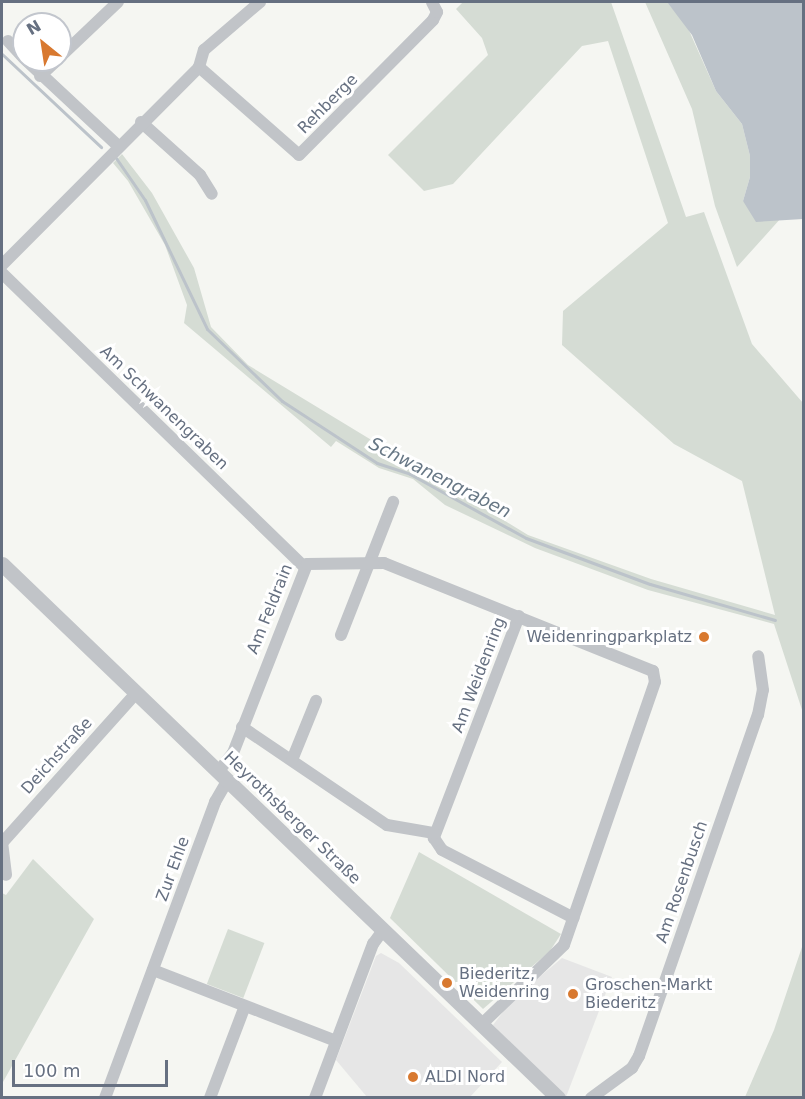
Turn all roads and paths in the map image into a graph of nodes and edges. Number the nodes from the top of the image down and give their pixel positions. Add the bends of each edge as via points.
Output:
1 (118, 2) edge
2 (260, 2) edge
3 (432, 2) edge
4 (8, 41) dead end
5 (12, 45) edge
6 (72, 46) edge
7 (199, 67) junction
8 (36, 72) edge
9 (44, 72) edge
10 (40, 76) junction
11 (141, 122) junction
12 (117, 145) junction
13 (212, 194) dead end
14 (2, 265) edge
15 (2, 273) edge
16 (393, 502) dead end
17 (369, 562) junction
18 (2, 564) edge
19 (303, 566) junction
20 (519, 616) junction
21 (341, 635) dead end
22 (758, 656) dead end
23 (136, 693) junction
24 (316, 701) dead end
25 (242, 727) junction
26 (292, 760) junction
27 (223, 776) junction
28 (434, 833) junction
29 (2, 842) edge
30 (6, 874) dead end
31 (574, 918) junction
32 (383, 930) junction
33 (153, 970) junction
34 (245, 1006) junction
35 (481, 1025) junction
36 (336, 1041) junction
37 (105, 1098) edge
38 (210, 1098) edge
39 (315, 1098) edge
40 (558, 1098) edge
41 (591, 1098) edge

1 - 6 street
2 - 7 street via 204,50
3 - 7 street, Rehberge via 437,12 434,20 299,155
4 - 5 street
7 - 11 street
8 - 10 street
9 - 10 street
10 - 12 street
11 - 12 street
11 - 13 street via 200,175
12 - 14 street
15 - 19 street, Am Schwanengraben
16 - 17 street
17 - 19 street, Am Feldrain
17 - 20 street, Am Feldrain via 384,563
17 - 21 street
18 - 23 street, Heyrothsberger Straße
19 - 25 street, Am Feldrain
20 - 28 street, Am Weidenring
20 - 31 street, Am Weidenring via 644,665 655,674
22 - 41 street, Am Rosenbusch via 762,690 758,716 639,1056 632,1068
23 - 27 street, Heyrothsberger Straße
23 - 29 street, Deichstraße
24 - 26 street
25 - 26 street
25 - 27 street, Am Feldrain
26 - 28 street via 387,825
27 - 32 street, Heyrothsberger Straße
27 - 33 street, Zur Ehle
28 - 31 street via 441,849
29 - 30 street, Deichstraße
31 - 35 street, Am Weidenring via 559,953
32 - 35 street, Heyrothsberger Straße
32 - 36 street via 373,944
33 - 34 street
33 - 37 street, Zur Ehle
34 - 36 street
34 - 38 street
35 - 40 street, Heyrothsberger Straße
36 - 39 street

